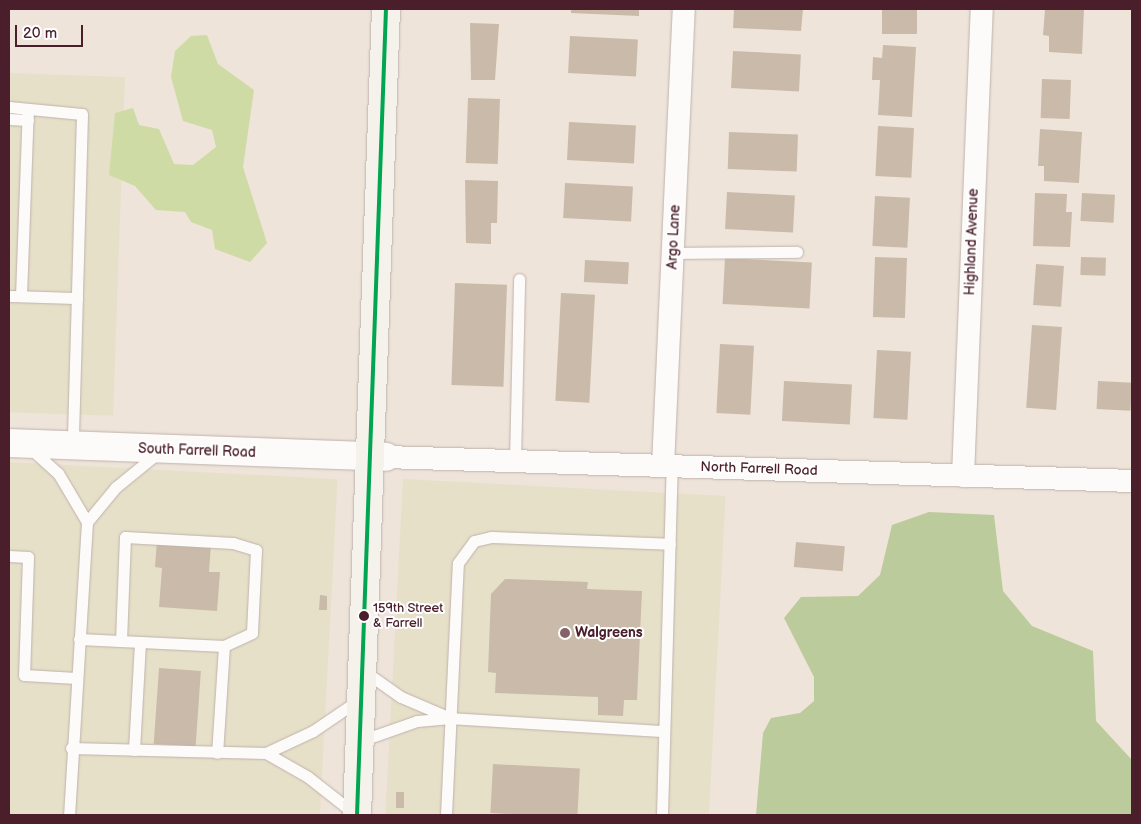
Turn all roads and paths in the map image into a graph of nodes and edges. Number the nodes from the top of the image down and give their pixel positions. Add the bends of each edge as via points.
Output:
1 (386, 9) edge
2 (684, 9) edge
3 (982, 9) edge
4 (9, 107) edge
5 (28, 114) junction
6 (9, 120) edge
7 (673, 252) junction
8 (797, 252) dead end
9 (519, 279) dead end
10 (9, 296) edge
11 (21, 296) junction
12 (77, 298) junction
13 (17, 444) edge
14 (73, 446) junction
15 (160, 451) junction
16 (378, 456) junction
17 (515, 461) junction
18 (668, 466) junction
19 (963, 476) junction
20 (1132, 481) edge
21 (87, 522) junction
22 (670, 544) junction
23 (9, 556) edge
24 (79, 639) junction
25 (121, 641) junction
26 (140, 642) junction
27 (224, 646) junction
28 (364, 670) junction
29 (76, 678) junction
30 (362, 697) junction
31 (450, 718) junction
32 (664, 730) junction
33 (360, 741) junction
34 (71, 748) junction
35 (134, 750) junction
36 (217, 753) junction
37 (266, 753) junction
38 (69, 815) edge
39 (357, 815) edge
40 (446, 815) edge
41 (662, 815) edge

1 - 16 main road
2 - 7 street, Argo Lane
3 - 19 street, Highland Avenue
4 - 5 lane
5 - 6 lane
5 - 11 lane
5 - 12 lane via 82,114
7 - 8 lane
7 - 18 street, Argo Lane
9 - 17 lane
10 - 11 lane
11 - 12 lane
12 - 14 lane
13 - 14 street, South Farrell Road
13 - 21 lane via 58,473
14 - 15 street, South Farrell Road
15 - 16 street, South Farrell Road
15 - 21 lane via 116,487
16 - 17 street, North Farrell Road
16 - 28 main road
17 - 18 street, North Farrell Road
18 - 19 street, North Farrell Road
18 - 22 lane
19 - 20 street, North Farrell Road
21 - 24 lane
22 - 31 lane via 491,537 474,541 458,563
22 - 32 lane
23 - 29 lane via 28,557 24,674
24 - 25 lane
24 - 29 lane
25 - 26 lane
25 - 27 lane via 125,537 233,543 256,550 252,633
26 - 27 lane
26 - 35 lane
27 - 36 lane
28 - 30 main road
28 - 31 lane via 401,697
29 - 34 lane
30 - 33 main road
30 - 37 lane via 313,731
31 - 32 lane
31 - 33 lane via 417,721
31 - 40 lane
32 - 41 lane
33 - 39 main road
34 - 35 lane
34 - 38 lane
35 - 36 lane
36 - 37 lane
37 - 39 lane via 308,777

